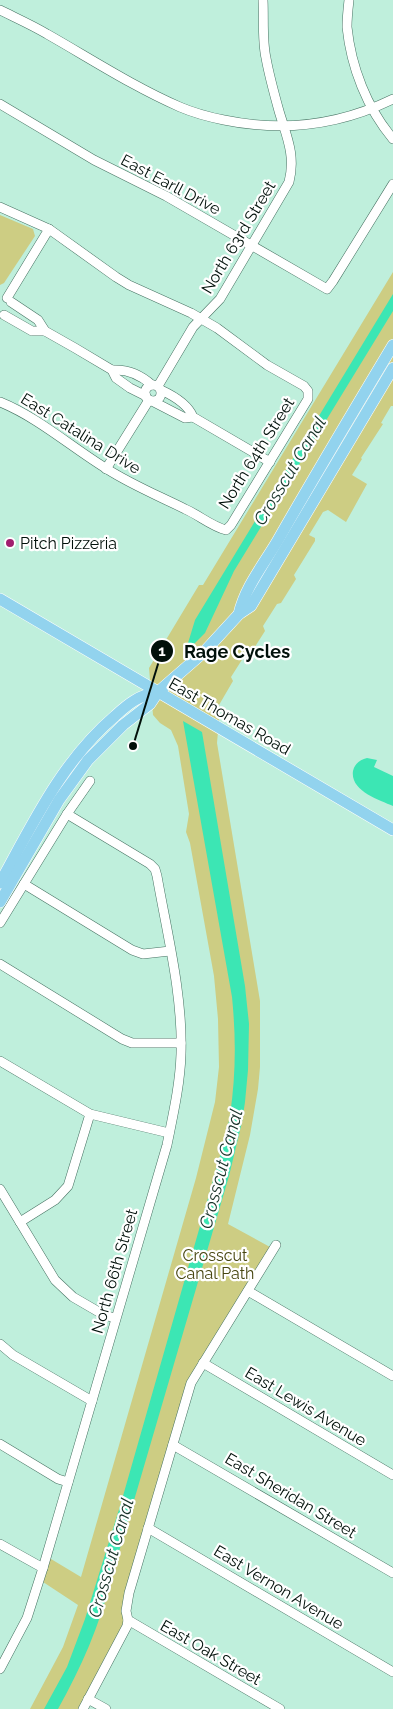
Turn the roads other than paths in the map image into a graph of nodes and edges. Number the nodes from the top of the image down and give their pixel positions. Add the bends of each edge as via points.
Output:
1 (263, 0) edge
2 (349, 0) edge
3 (0, 10) edge
4 (393, 99) edge
5 (0, 104) edge
6 (373, 108) junction
7 (284, 126) junction
8 (393, 139) edge
9 (393, 184) edge
10 (0, 207) edge
11 (50, 229) junction
12 (252, 246) junction
13 (4, 298) edge
14 (2, 315) edge
15 (200, 318) junction
16 (45, 331) junction
17 (393, 345) edge
18 (393, 368) edge
19 (112, 370) junction
20 (157, 387) junction
21 (149, 399) junction
22 (0, 402) edge
23 (193, 417) junction
24 (270, 462) junction
25 (106, 469) junction
26 (226, 530) joint
27 (0, 599) edge
28 (239, 614) junction
29 (158, 692) junction
30 (90, 781) dead end
31 (57, 792) junction
32 (67, 814) junction
33 (393, 830) edge
34 (0, 883) edge
35 (24, 884) junction
36 (0, 902) edge
37 (0, 923) edge
38 (170, 951) junction
39 (0, 964) edge
40 (181, 1043) junction
41 (0, 1061) edge
42 (90, 1114) junction
43 (169, 1133) junction
44 (0, 1189) edge
45 (20, 1222) junction
46 (276, 1246) dead end
47 (248, 1291) junction
48 (115, 1318) junction
49 (0, 1344) edge
50 (203, 1363) junction
51 (393, 1376) edge
52 (92, 1401) junction
53 (0, 1444) edge
54 (173, 1445) junction
55 (393, 1475) edge
56 (68, 1482) junction
57 (148, 1528) junction
58 (0, 1544) edge
59 (43, 1568) junction
60 (393, 1573) edge
61 (128, 1620) junction
62 (0, 1649) edge
63 (9, 1654) junction
64 (0, 1669) edge
65 (393, 1672) edge
66 (88, 1698) junction
67 (83, 1709) edge
68 (106, 1709) edge
69 (280, 1709) edge

1 - 7 street, North 63rd Street via 265,56
2 - 6 street via 347,26 355,70
3 - 7 street via 182,108 250,125
4 - 6 street
5 - 12 street, East Earll Drive via 94,160 166,196
6 - 7 street via 331,121
6 - 8 street
7 - 12 street, North 63rd Street via 292,161 289,182
9 - 12 street, East Earll Drive via 327,289
10 - 11 street
11 - 13 street
11 - 15 street via 123,281
12 - 15 street, North 63rd Street via 220,298
13 - 14 street via 10,311
13 - 16 street via 38,320
14 - 16 street via 32,331
15 - 20 street, North 63rd Street
15 - 24 street, North 64th Street via 308,391 308,399
16 - 19 street
17 - 28 main road via 243,598
18 - 28 main road via 251,606
19 - 20 street via 124,369
19 - 21 street via 116,378
20 - 21 street via 146,389
20 - 21 street via 161,398 157,401
20 - 23 street via 190,410
21 - 23 street via 185,418
21 - 25 street
22 - 25 street, East Catalina Drive via 38,422
23 - 24 street
24 - 26 street, North 64th Street
25 - 26 street, East Catalina Drive
27 - 29 main road, East Thomas Road
28 - 29 main road via 205,651
29 - 31 main road via 138,697 108,721 77,756
29 - 33 main road, East Thomas Road
30 - 32 street
31 - 34 main road
31 - 36 main road
32 - 35 street
32 - 38 street, North 66th Street via 155,870
35 - 37 street
35 - 38 street via 132,950 143,954
38 - 40 street, North 66th Street via 180,1013
39 - 40 street via 122,1039 132,1043
40 - 43 street, North 66th Street via 178,1087
41 - 42 street
42 - 43 street
42 - 45 street via 68,1186 55,1200
43 - 48 street, North 66th Street
44 - 45 street
45 - 48 street via 55,1280 73,1297
46 - 47 street
47 - 50 street
47 - 51 street
48 - 52 street, North 66th Street
49 - 52 street via 22,1361
50 - 54 street via 188,1391
50 - 55 street, East Lewis Avenue
52 - 56 street, North 66th Street
53 - 56 street
54 - 57 street
54 - 60 street, East Sheridan Street
56 - 59 street, North 66th Street
57 - 61 street via 127,1603
57 - 65 street, East Vernon Avenue
58 - 59 street
59 - 63 street, North 66th Street via 27,1618
61 - 66 street via 126,1630
61 - 69 street, East Oak Street
62 - 63 street
63 - 64 street, North 66th Street
66 - 67 street
66 - 68 street

